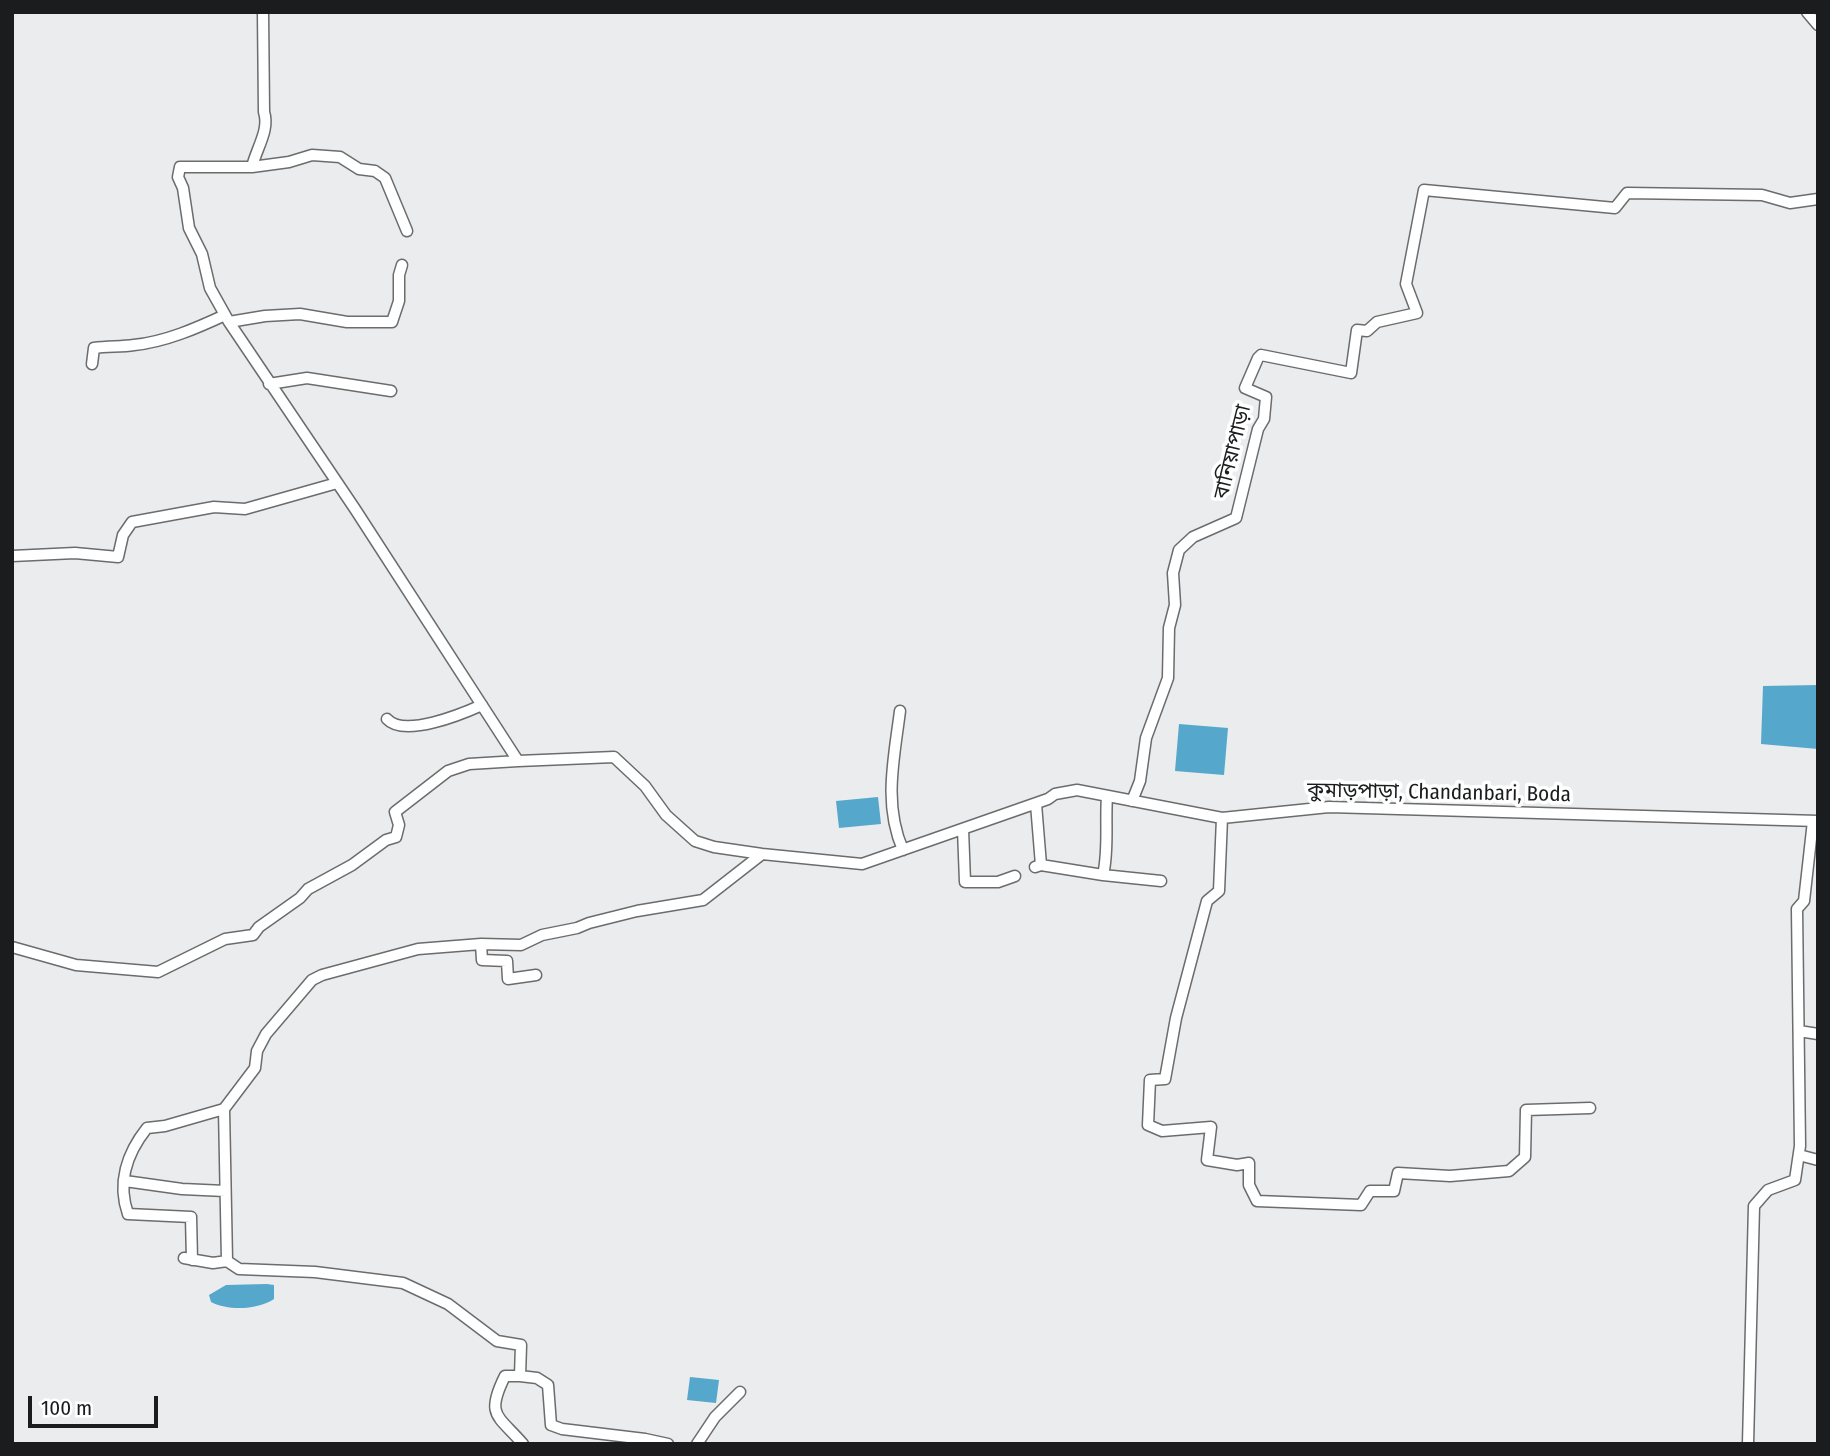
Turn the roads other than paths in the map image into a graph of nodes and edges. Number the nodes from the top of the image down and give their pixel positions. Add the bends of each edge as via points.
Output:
1 (263, 12) edge
2 (1807, 12) edge
3 (1818, 25) edge
4 (253, 167) junction
5 (1818, 199) edge
6 (407, 231) dead end
7 (402, 265) dead end
8 (227, 319) junction
9 (92, 364) dead end
10 (269, 384) junction
11 (391, 391) dead end
12 (337, 483) junction
13 (12, 556) edge
14 (482, 705) junction
15 (900, 711) dead end
16 (387, 719) dead end
17 (518, 761) junction
18 (1107, 796) junction
19 (1132, 801) junction
20 (1036, 804) junction
21 (1222, 818) junction
22 (1815, 821) edge
23 (963, 829) junction
24 (903, 850) junction
25 (762, 854) junction
26 (1104, 875) junction
27 (1015, 876) dead end
28 (1161, 881) dead end
29 (481, 944) junction
30 (12, 947) edge
31 (536, 975) dead end
32 (1799, 1031) junction
33 (1818, 1034) edge
34 (1590, 1108) dead end
35 (224, 1109) junction
36 (1799, 1155) junction
37 (1818, 1160) edge
38 (125, 1181) junction
39 (225, 1191) junction
40 (227, 1261) junction
41 (520, 1376) junction
42 (740, 1392) dead end
43 (645, 1441) edge
44 (523, 1444) edge
45 (668, 1444) edge
46 (697, 1444) edge
47 (1748, 1444) edge

1 - 4 street via 267,120
2 - 3 street
4 - 6 street via 312,155 340,157 359,169 375,171 385,178
4 - 8 street via 180,167 178,177 189,228 202,254 210,288
5 - 19 street, বানিয়াপাড়া via 1790,203 1762,195 1627,193 1615,208 1424,190 1406,284 1417,313 1377,322 1367,331 1357,330 1351,373 1258,358 1245,388 1266,397 1264,419 1236,518 1193,537 1179,550 1168,678 1146,738
7 - 8 street via 392,322 348,322 300,314
8 - 9 street via 134,345 94,348
8 - 10 street
10 - 11 street via 307,378
10 - 12 street
12 - 13 street via 245,509 214,507 132,522 123,535 118,557 75,553
12 - 14 street
14 - 16 street via 462,715 406,728
14 - 17 street
15 - 24 street via 890,789 893,823
17 - 25 street, কুমাড়পাড়া, Chandanbari, Boda via 614,757 695,841
17 - 30 street, কুমাড়পাড়া, Chandanbari, Boda via 469,764 448,771 396,811 396,837 308,889 253,936 225,939 158,972 76,965
18 - 19 street, কুমাড়পাড়া, Chandanbari, Boda
18 - 20 street, কুমাড়পাড়া, Chandanbari, Boda via 1077,790
18 - 26 street
19 - 21 street, কুমাড়পাড়া, Chandanbari, Boda
20 - 23 street, কুমাড়পাড়া, Chandanbari, Boda
20 - 26 street via 1038,866
21 - 22 street, কুমাড়পাড়া, Chandanbari, Boda via 1329,807
21 - 34 street via 1219,891 1207,901 1165,1079 1150,1080 1148,1125 1162,1131 1211,1127 1207,1160 1249,1163 1249,1185 1257,1201 1361,1205 1370,1191 1394,1191 1398,1173 1450,1176 1508,1171 1525,1157 1526,1110
22 - 32 street via 1804,901 1797,909
23 - 24 street, কুমাড়পাড়া, Chandanbari, Boda
23 - 27 street via 965,882 998,882
24 - 25 street, কুমাড়পাড়া, Chandanbari, Boda via 862,864
25 - 29 street via 703,900 601,920 521,945
26 - 28 street
29 - 31 street via 482,960 507,961 508,979
29 - 35 street via 418,949 312,980 266,1034 255,1069
32 - 33 street
32 - 36 street
35 - 38 street via 147,1128 126,1160
35 - 39 street
36 - 37 street
36 - 47 street via 1795,1180 1768,1190 1754,1206
38 - 39 street
38 - 40 street via 123,1200 128,1214 191,1217 188,1259
39 - 40 street
40 - 41 street via 239,1269 403,1283 448,1304 497,1341 521,1345
41 - 43 street via 548,1385 551,1425
41 - 44 street via 505,1376 494,1409
42 - 46 street
43 - 45 street

